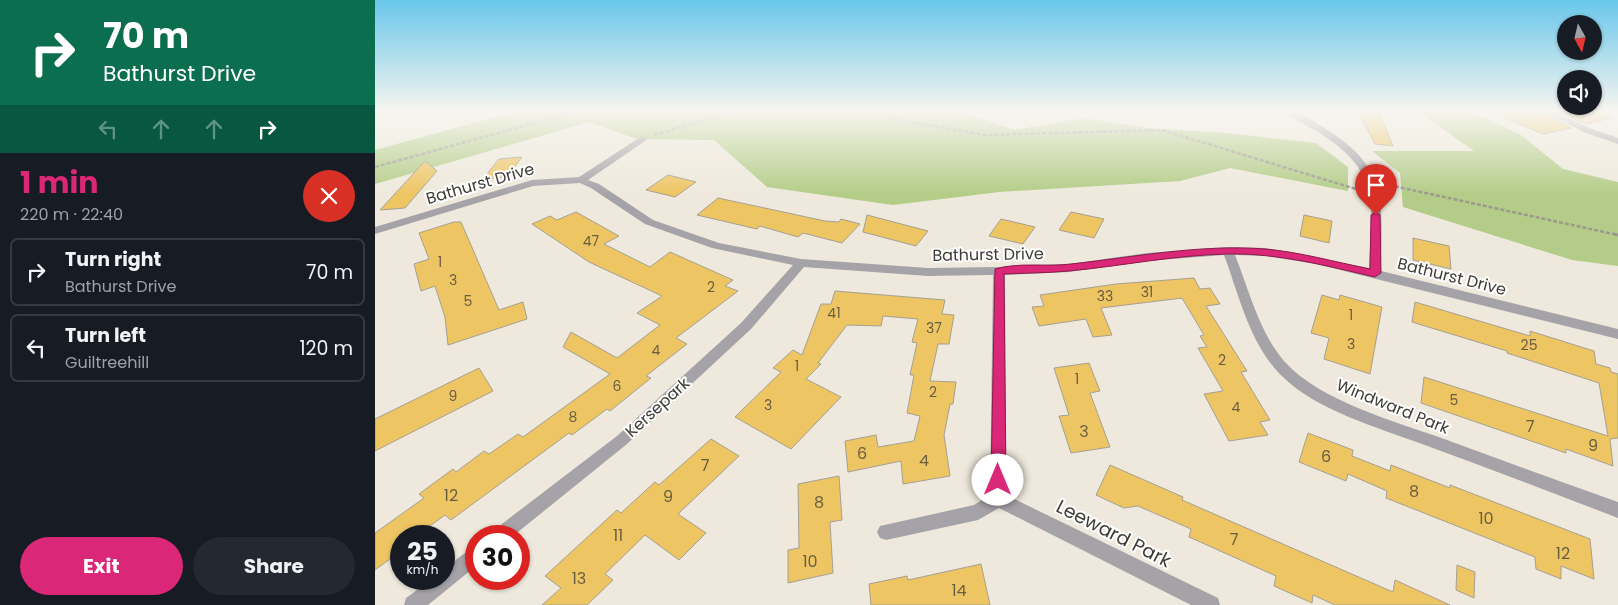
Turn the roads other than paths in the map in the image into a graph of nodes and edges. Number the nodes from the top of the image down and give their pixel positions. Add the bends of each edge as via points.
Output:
1 (642, 139) dead end
2 (1330, 139) edge
3 (581, 180) junction
4 (375, 231) edge
5 (1228, 251) junction
6 (801, 263) junction
7 (999, 271) junction
8 (1375, 273) junction
9 (1618, 334) edge
10 (998, 499) junction
11 (1618, 510) edge
12 (515, 525) edge
13 (886, 532) dead end
14 (465, 566) edge
15 (422, 603) edge
16 (1211, 605) edge

1 - 3 street
2 - 8 street via 1352,154 1371,182 1376,196
3 - 4 street, Bathurst Drive via 532,183
3 - 6 street, Bathurst Drive via 649,222 716,246
5 - 7 street, Bathurst Drive via 1147,257 1069,268
5 - 8 street, Bathurst Drive via 1266,252
5 - 11 street, Windward Park via 1267,345 1287,372 1313,392 1351,410
6 - 7 street, Bathurst Drive via 928,272
6 - 12 street, Kersepark via 747,326 636,427
7 - 10 street
8 - 9 street, Bathurst Drive
10 - 13 street via 978,512
10 - 16 street, Leeward Park
14 - 15 street

